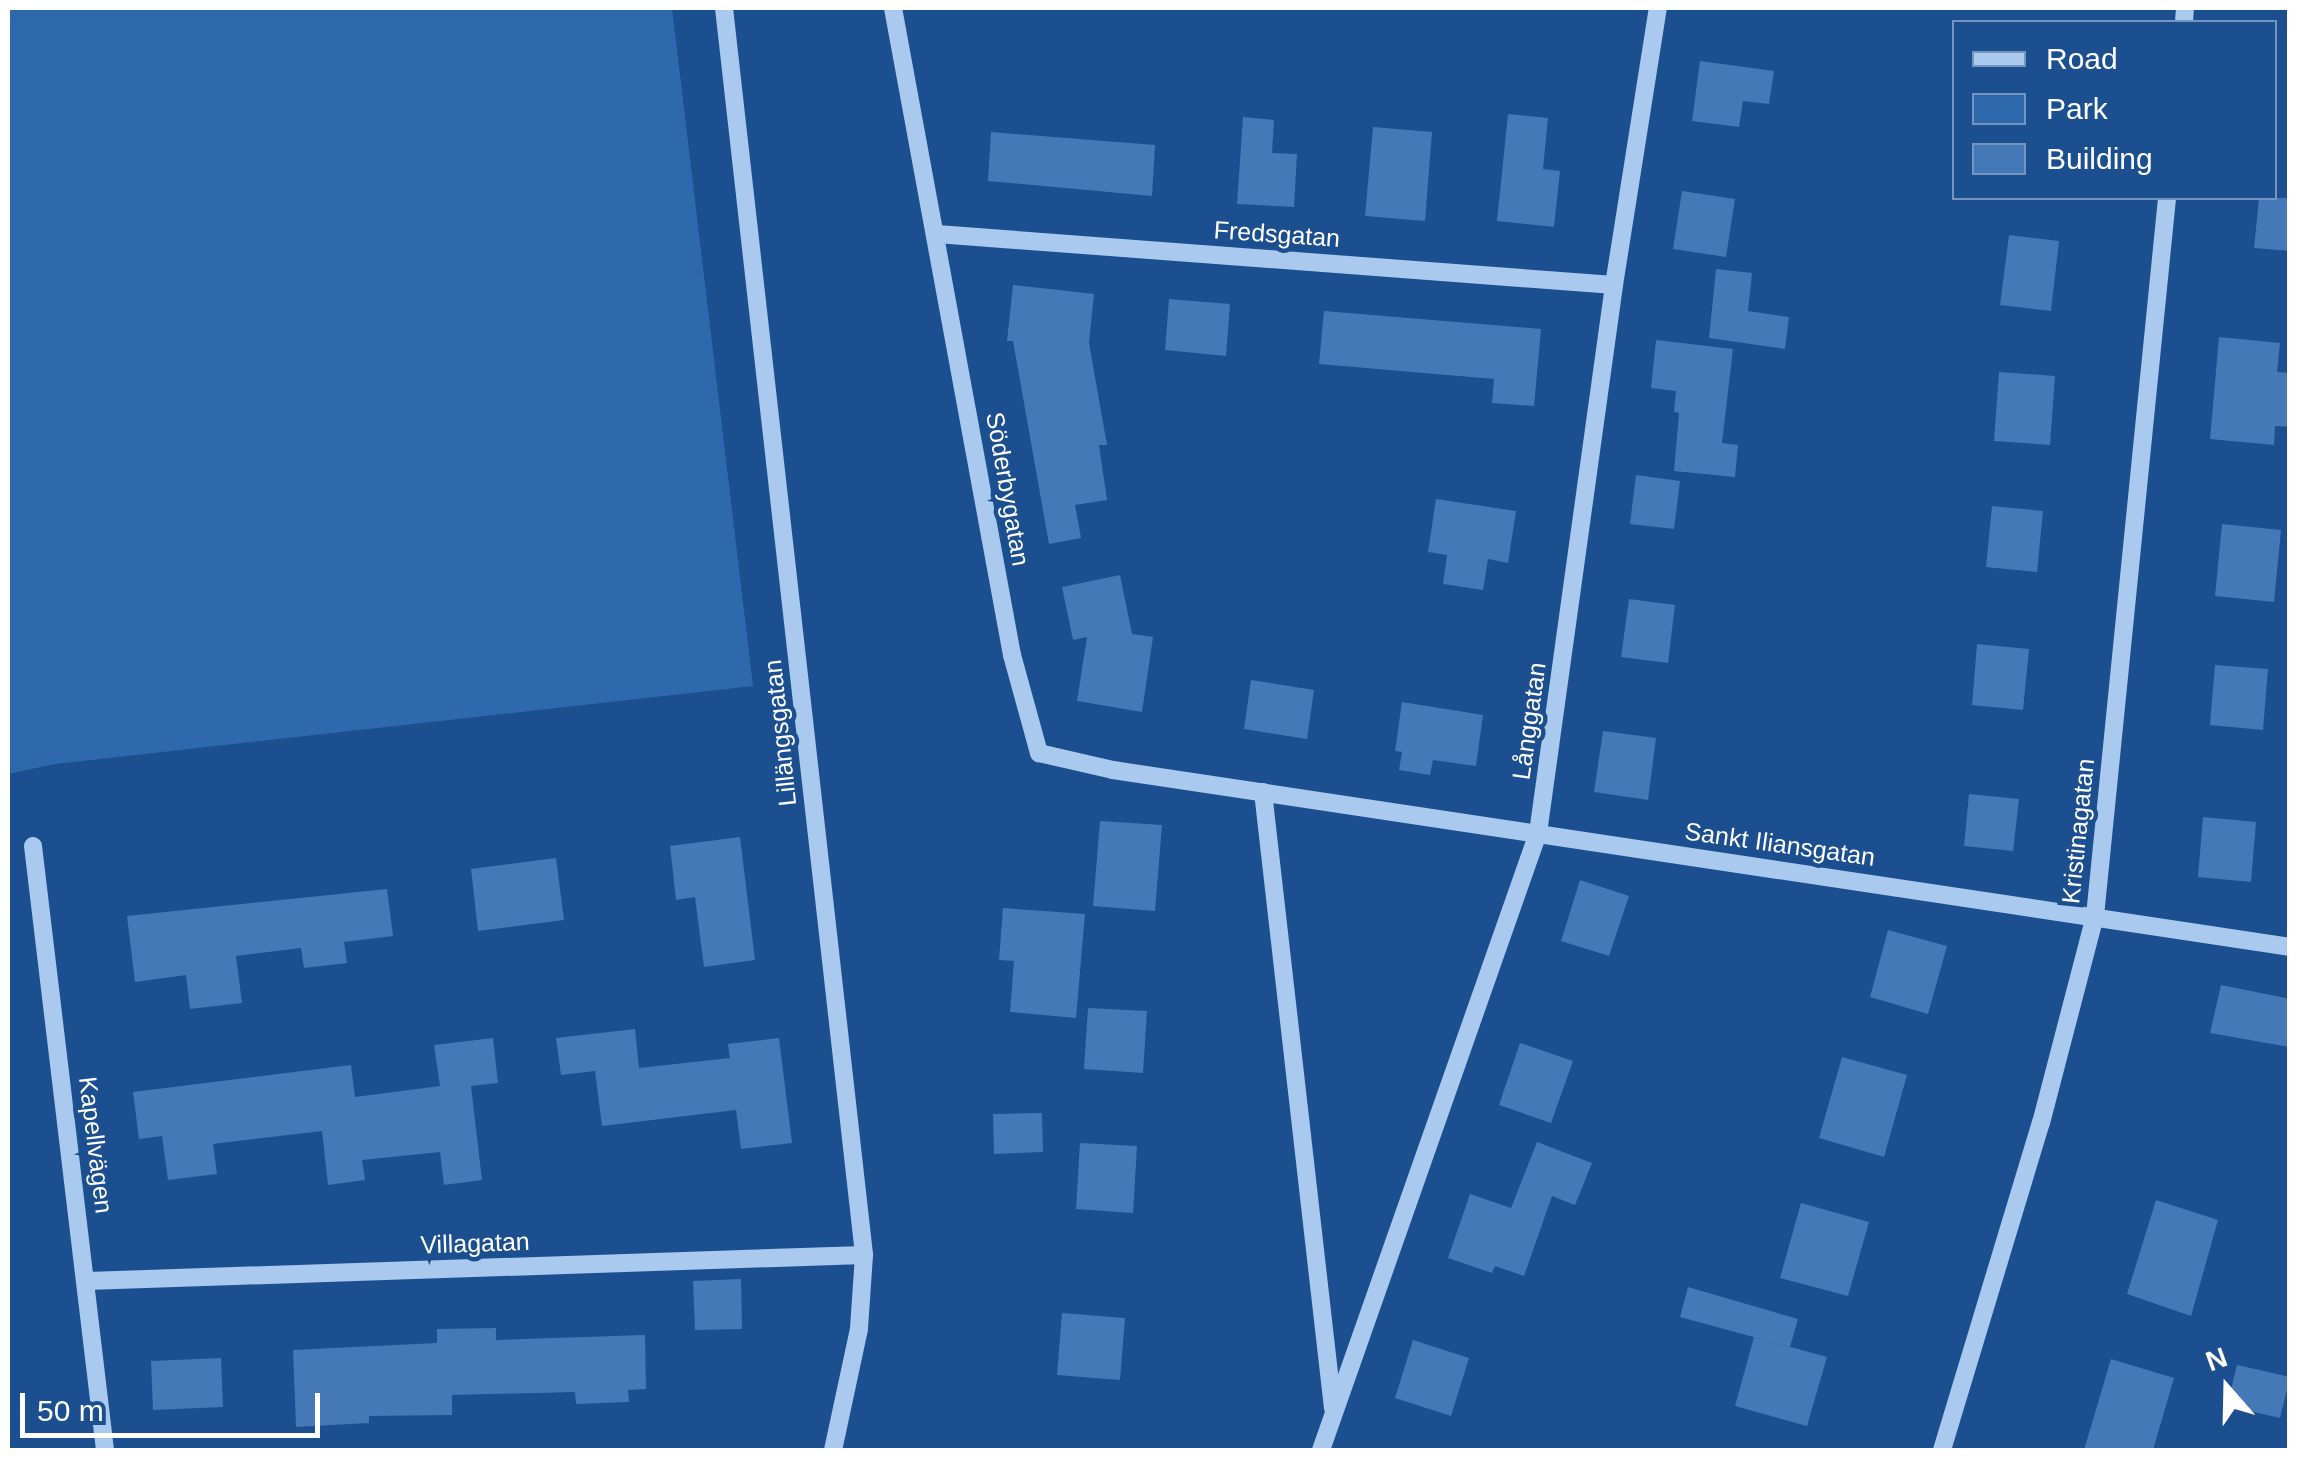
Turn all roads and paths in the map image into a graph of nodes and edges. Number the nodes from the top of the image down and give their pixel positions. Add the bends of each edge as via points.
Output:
1 (724, 8) edge
2 (893, 8) edge
3 (1658, 8) edge
4 (2166, 200) edge
5 (937, 234) junction
6 (1614, 284) junction
7 (1263, 792) junction
8 (1538, 833) junction
9 (33, 846) dead end
10 (2095, 916) junction
11 (2290, 947) edge
12 (864, 1254) junction
13 (88, 1280) junction
14 (1334, 1413) junction
15 (105, 1450) edge
16 (833, 1450) edge
17 (1321, 1450) edge
18 (1942, 1450) edge

1 - 12 street, Lillängsgatan
2 - 5 street, Söderbygatan
3 - 6 street, Långgatan
4 - 10 street, Kristinagatan
5 - 6 street, Fredsgatan
5 - 7 street, Söderbygatan via 1012,655 1039,753
6 - 8 street, Långgatan
7 - 8 street, Sankt Iliansgatan
7 - 14 street, Långgatan
8 - 10 street, Sankt Iliansgatan
8 - 14 street, Långgatan
9 - 13 street, Kapellvägen
10 - 11 street, Sankt Iliansgatan
10 - 18 street, Kristinagatan via 2041,1123
12 - 13 street, Villagatan
12 - 16 street, Lillängsgatan via 859,1329
13 - 15 street, Kapellvägen
14 - 17 street, Långgatan

